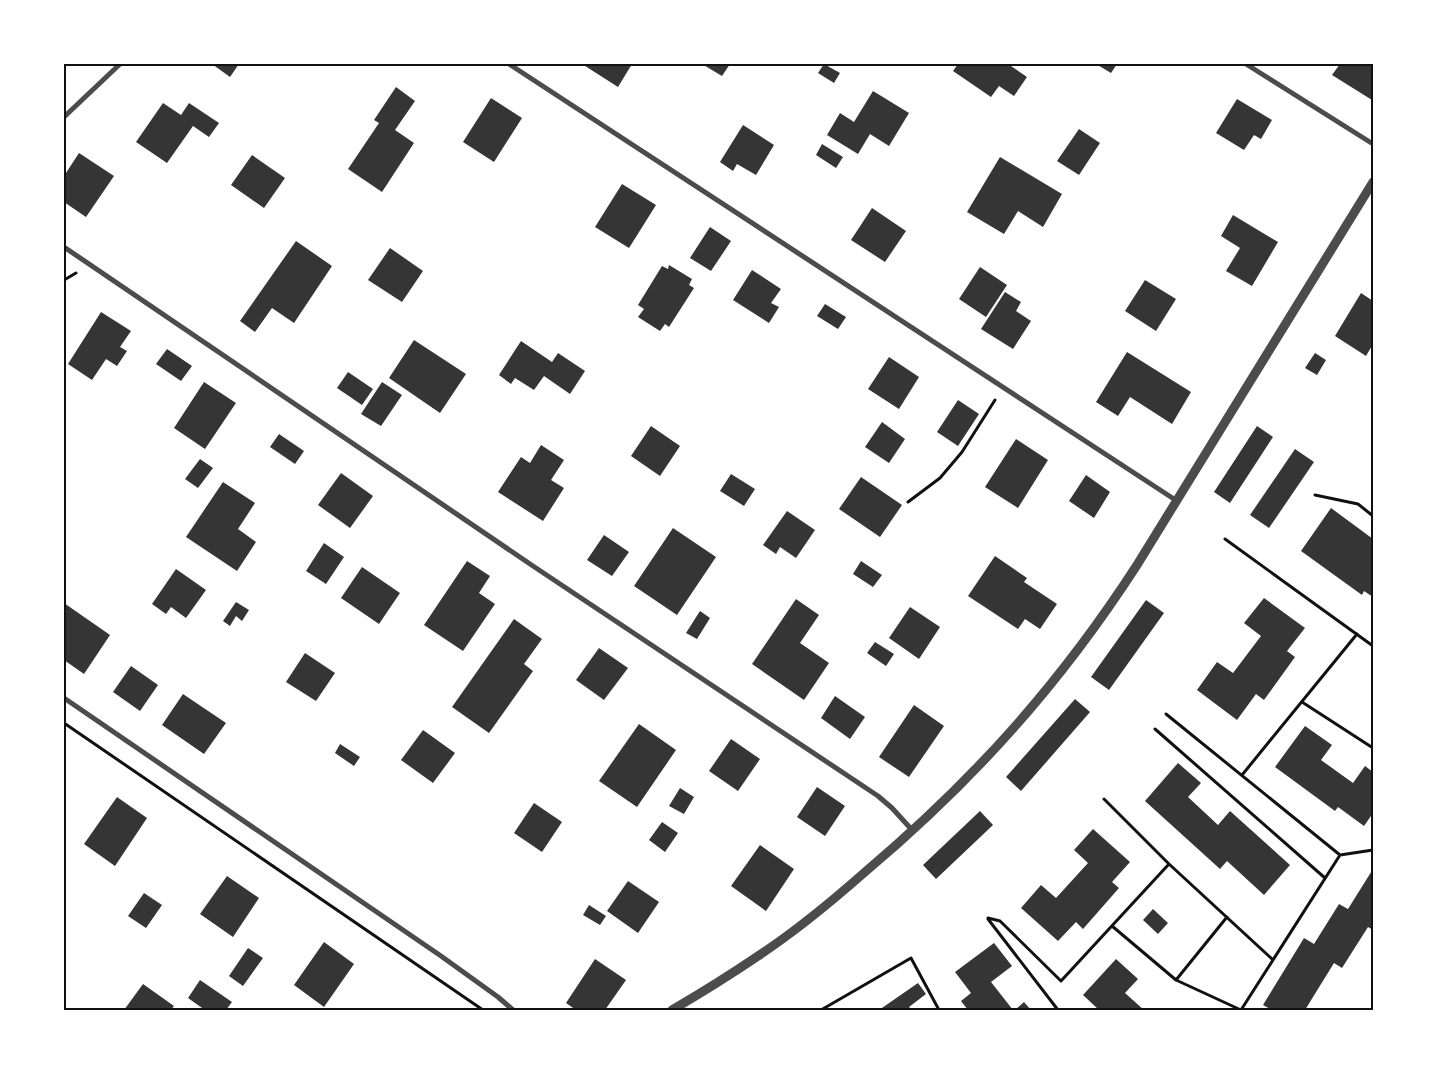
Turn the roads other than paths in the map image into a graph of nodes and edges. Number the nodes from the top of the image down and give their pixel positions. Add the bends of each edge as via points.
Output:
1 (120, 64) edge
2 (510, 64) edge
3 (1246, 64) edge
4 (64, 117) edge
5 (1373, 144) edge
6 (1373, 182) edge
7 (64, 247) edge
8 (1177, 501) junction
9 (64, 698) edge
10 (913, 831) junction
11 (513, 1010) edge
12 (672, 1010) edge

1 - 4 street
2 - 8 street
3 - 5 street
6 - 8 street
7 - 10 street via 870,791 892,808
8 - 10 street via 1120,592 1051,686 974,772
9 - 11 street via 441,956
10 - 12 street via 797,928 759,956

